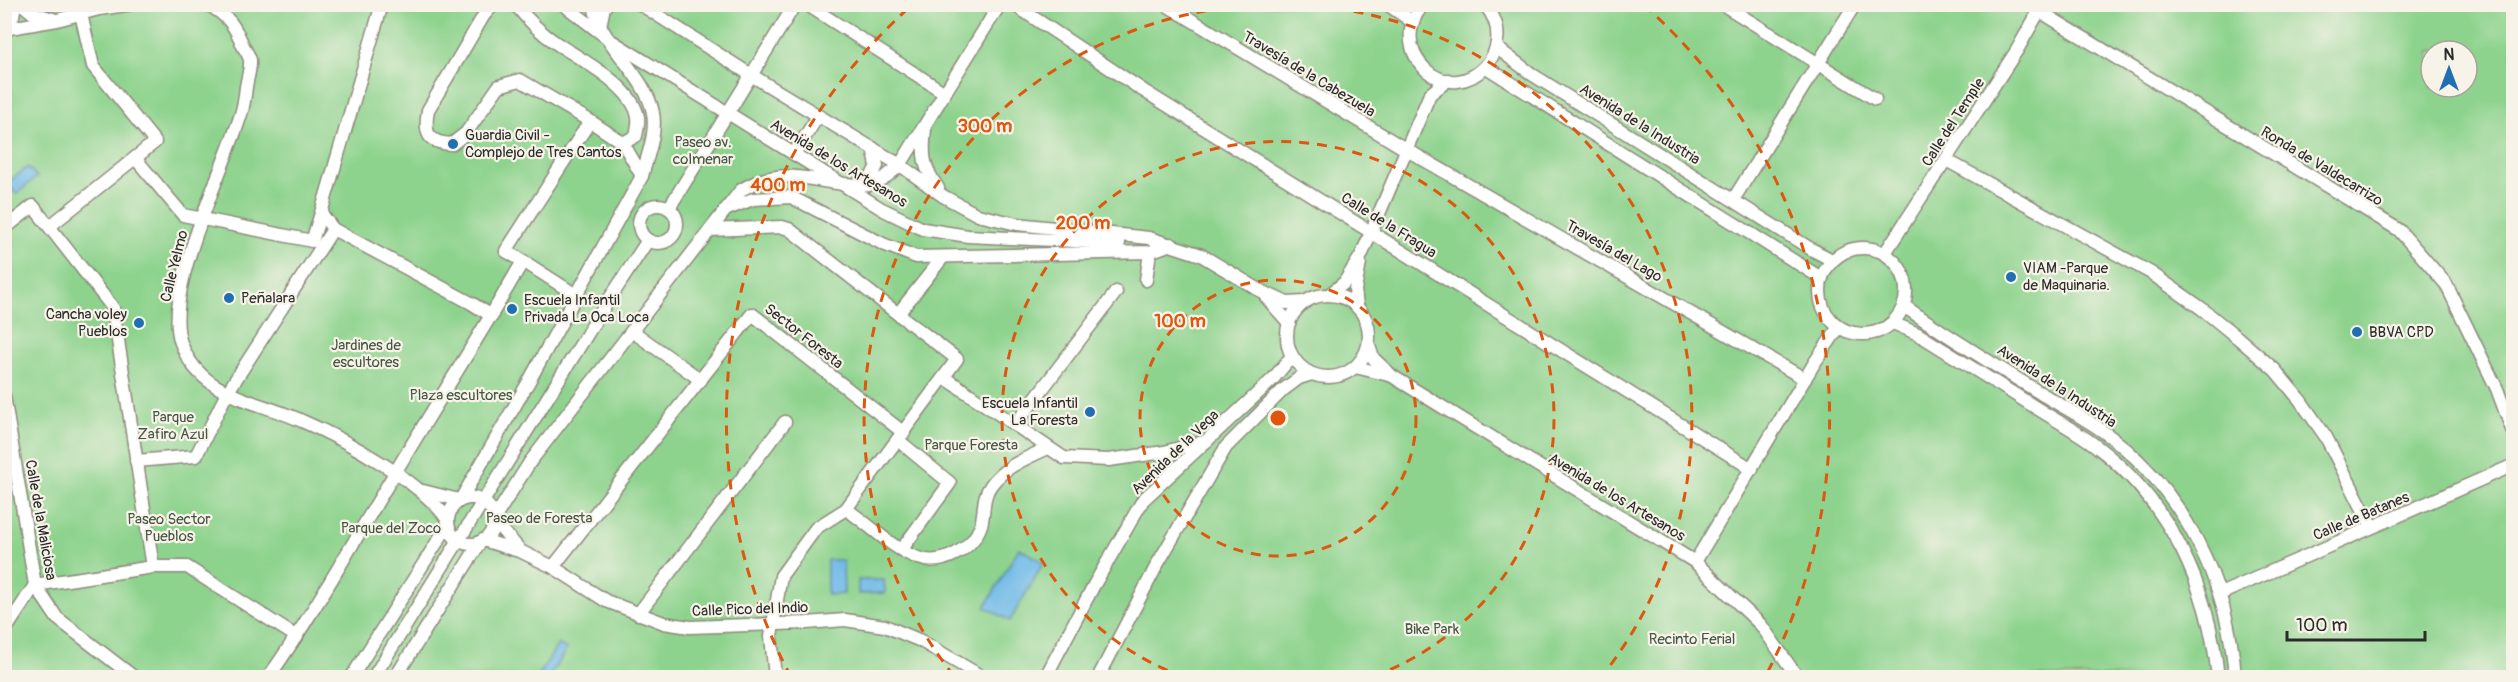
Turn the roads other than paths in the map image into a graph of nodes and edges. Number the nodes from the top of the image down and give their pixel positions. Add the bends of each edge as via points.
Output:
1 (15, 4) edge
2 (22, 4) edge
3 (132, 4) edge
4 (207, 4) edge
5 (382, 4) edge
6 (494, 4) edge
7 (515, 4) edge
8 (563, 4) edge
9 (595, 4) edge
10 (607, 4) edge
11 (640, 4) edge
12 (1000, 4) edge
13 (1013, 4) edge
14 (1165, 4) edge
15 (1386, 4) edge
16 (1722, 4) edge
17 (1855, 4) edge
18 (800, 5) edge
19 (1422, 5) edge
20 (1486, 5) edge
21 (99, 7) edge
22 (2036, 7) edge
23 (81, 14) junction
24 (57, 20) junction
25 (1413, 21) junction
26 (600, 27) junction
27 (4, 28) edge
28 (610, 40) junction
29 (1497, 48) junction
30 (1817, 62) junction
31 (1486, 68) junction
32 (1430, 73) junction
33 (751, 75) junction
34 (1448, 80) junction
35 (945, 93) junction
36 (1430, 94) junction
37 (1875, 99) dead end
38 (728, 113) junction
39 (818, 116) junction
40 (590, 121) junction
41 (925, 125) junction
42 (623, 143) junction
43 (873, 148) junction
44 (1407, 150) junction
45 (794, 154) junction
46 (135, 158) junction
47 (1946, 160) junction
48 (900, 165) junction
49 (642, 176) junction
50 (842, 184) junction
51 (867, 185) junction
52 (944, 196) junction
53 (1733, 200) junction
54 (669, 208) junction
55 (725, 210) junction
56 (321, 213) junction
57 (202, 220) junction
58 (1005, 222) junction
59 (50, 226) junction
60 (4, 229) edge
61 (333, 229) junction
62 (710, 230) junction
63 (1371, 231) junction
64 (998, 238) junction
65 (648, 240) junction
66 (1171, 244) junction
67 (1150, 252) junction
68 (1885, 253) junction
69 (997, 256) junction
70 (1361, 256) junction
71 (943, 257) junction
72 (1832, 260) junction
73 (523, 261) junction
74 (1821, 278) junction
75 (1146, 280) dead end
76 (1261, 291) junction
77 (1116, 292) dead end
78 (1330, 294) junction
79 (576, 295) junction
80 (1304, 302) junction
81 (1357, 306) junction
82 (1904, 306) junction
83 (898, 314) junction
84 (492, 316) junction
85 (1289, 323) junction
86 (1893, 323) junction
87 (1839, 327) junction
88 (632, 331) junction
89 (1369, 346) junction
90 (1292, 356) junction
91 (1355, 367) junction
92 (1312, 374) junction
93 (1392, 376) junction
94 (945, 377) junction
95 (1805, 379) junction
96 (701, 381) junction
97 (227, 393) junction
98 (4, 396) edge
99 (784, 422) dead end
100 (1015, 425) junction
101 (2514, 435) edge
102 (902, 437) junction
103 (1209, 440) junction
104 (1048, 448) junction
105 (136, 461) junction
106 (2514, 465) edge
107 (1752, 469) junction
108 (394, 474) junction
109 (422, 490) junction
110 (460, 500) junction
111 (483, 501) junction
112 (846, 509) junction
113 (494, 520) junction
114 (447, 522) junction
115 (2372, 527) junction
116 (458, 540) junction
117 (482, 541) junction
118 (902, 549) junction
119 (522, 552) junction
120 (1695, 562) junction
121 (153, 567) junction
122 (553, 567) junction
123 (34, 585) junction
124 (2220, 594) junction
125 (638, 614) junction
126 (773, 624) junction
127 (4, 632) edge
128 (297, 638) junction
129 (1046, 677) edge
130 (135, 678) edge
131 (268, 678) edge
132 (351, 678) edge
133 (373, 678) edge
134 (395, 678) edge
135 (775, 678) edge
136 (984, 678) edge
137 (1098, 678) edge
138 (1798, 678) edge
139 (2218, 678) edge
140 (2235, 678) edge

1 - 27 street via 13,16
2 - 24 street via 33,13
3 - 21 street
4 - 57 street, Calle Yelmo via 236,28 250,60 242,112
5 - 56 street
6 - 40 street via 428,110 425,125 429,137 438,143 452,144 466,133 499,86 520,80
7 - 42 street via 555,42 595,66 620,88 639,120 636,136
8 - 28 street, Avenida de los Artesanos
9 - 26 street
10 - 26 street
11 - 33 street, Avenida de los Artesanos
12 - 35 street
13 - 63 street, Calle de la Fragua via 1144,91
14 - 44 street, Travesía de la Cabezuela
15 - 25 street
16 - 30 street
17 - 30 street
18 - 33 street
18 - 35 street
19 - 25 street
20 - 29 street via 1495,19
21 - 23 street
22 - 47 street, Calle del Temple via 2017,50
22 - 101 street, Ronda de Valdecarrizo via 2399,230 2446,284 2497,389
23 - 24 street
23 - 46 street via 93,66 155,142
24 - 27 street
25 - 32 street via 1412,50
26 - 28 street
28 - 38 street, Avenida de los Artesanos
28 - 49 street via 646,90 654,114
29 - 31 street
29 - 53 street, Avenida de la Industria via 1533,75
30 - 37 street
30 - 53 street
31 - 34 street via 1475,76
31 - 74 street
32 - 34 street
32 - 36 street
33 - 38 street
33 - 39 street, Avenida de los Artesanos
34 - 36 street
35 - 41 street
36 - 44 street
38 - 45 street, Avenida de los Artesanos
38 - 54 street
39 - 43 street, Avenida de los Artesanos
39 - 45 street
40 - 42 street
40 - 73 street via 506,250
41 - 48 street
41 - 52 street via 922,149 927,172
42 - 49 street
43 - 48 street, Avenida de los Artesanos
43 - 51 street via 877,166
44 - 63 street
44 - 95 street, Travesía del Lago
45 - 50 street, Avenida de los Artesanos
46 - 57 street via 183,215
46 - 59 street
47 - 68 street, Calle del Temple
47 - 115 street via 2151,273 2267,363 2300,400 2326,438
48 - 51 street via 886,178
48 - 52 street, Avenida de los Artesanos
49 - 79 street
50 - 51 street
50 - 55 street via 789,175 757,180 741,190
50 - 64 street, Avenida de los Artesanos via 923,228
52 - 58 street, Avenida de los Artesanos via 978,215
53 - 72 street, Avenida de la Industria
54 - 65 street via 677,220 674,234 663,242
54 - 65 street via 657,204 642,213 640,231
55 - 62 street
55 - 71 street via 753,199 791,197 896,250 916,257
56 - 57 street via 312,241
56 - 61 street
57 - 97 street, Calle Yelmo via 177,304 180,343 200,376
58 - 64 street
58 - 66 street, Avenida de los Artesanos via 1149,238
59 - 60 street via 33,206
59 - 105 street via 113,308
61 - 84 street
61 - 97 street
62 - 83 street via 789,228
62 - 88 street
63 - 70 street
63 - 107 street, Calle de la Fragua
64 - 66 street, Avenida de los Artesanos
64 - 69 street
65 - 111 street
66 - 67 street
66 - 76 street, Avenida de los Artesanos via 1201,255
67 - 69 street
67 - 75 street
68 - 72 street via 1857,248
68 - 82 street via 1904,276
69 - 71 street
70 - 78 street via 1344,283
70 - 81 street via 1355,290
71 - 83 street
72 - 74 street
73 - 79 street
73 - 84 street
74 - 87 street via 1821,305
76 - 80 street, Avenida de los Artesanos via 1287,303
76 - 85 street, Avenida de los Artesanos
77 - 100 street
78 - 80 street
78 - 81 street
79 - 110 street
80 - 85 street
81 - 89 street via 1368,324
82 - 86 street
82 - 124 street, Avenida de la Industria via 2105,433 2136,460 2182,514
83 - 94 street via 957,359
84 - 108 street
85 - 90 street
86 - 87 street via 1867,334
86 - 139 street, Avenida de la Industria via 1918,334 2096,446 2124,470 2169,524 2187,556 2209,617
87 - 95 street
88 - 96 street
88 - 113 street via 530,462
89 - 91 street
89 - 93 street, Avenida de los Artesanos via 1373,358
90 - 92 street
90 - 103 street, Avenida de la Vega
91 - 92 street via 1334,377
91 - 93 street, Avenida de los Artesanos
92 - 137 street, Avenida de la Vega via 1283,390 1226,447 1158,563
93 - 120 street, Avenida de los Artesanos
94 - 100 street
94 - 102 street
95 - 107 street
96 - 102 street, Sector Foresta via 752,314
96 - 122 street, Sector Foresta
97 - 105 street via 196,456
97 - 108 street, Calle Yelmo via 302,420
98 - 123 street, Calle de la Maliciosa
99 - 125 street
100 - 104 street
102 - 112 street
102 - 118 street via 950,483
103 - 104 street via 1109,460 1064,459
103 - 129 street, Avenida de la Vega via 1143,500
104 - 118 street via 999,475 988,488 981,526 968,544 950,558 931,561
105 - 121 street
106 - 115 street, Calle de Batanes
107 - 120 street
108 - 109 street, Calle Yelmo
108 - 128 street
109 - 110 street
109 - 114 street
110 - 111 street via 472,497
110 - 114 street via 451,508
111 - 113 street, Calle Pico del Indio
111 - 116 street
112 - 118 street
112 - 126 street via 816,528 781,576
113 - 117 street
113 - 119 street, Calle Pico del Indio
114 - 116 street
114 - 132 street
115 - 124 street, Calle de Batanes
116 - 117 street, Calle Pico del Indio via 469,544
116 - 133 street
117 - 119 street, Calle Pico del Indio
117 - 134 street
119 - 122 street, Calle Pico del Indio
120 - 138 street, Avenida de los Artesanos via 1761,626
121 - 123 street
121 - 128 street via 187,567
122 - 125 street, Calle Pico del Indio via 606,601
123 - 127 street
123 - 130 street, Calle de la Maliciosa via 57,618
124 - 140 street, Avenida de la Industria
125 - 126 street, Calle Pico del Indio via 690,627
126 - 135 street
126 - 136 street, Calle Pico del Indio via 845,620 885,626 921,641
128 - 131 street

